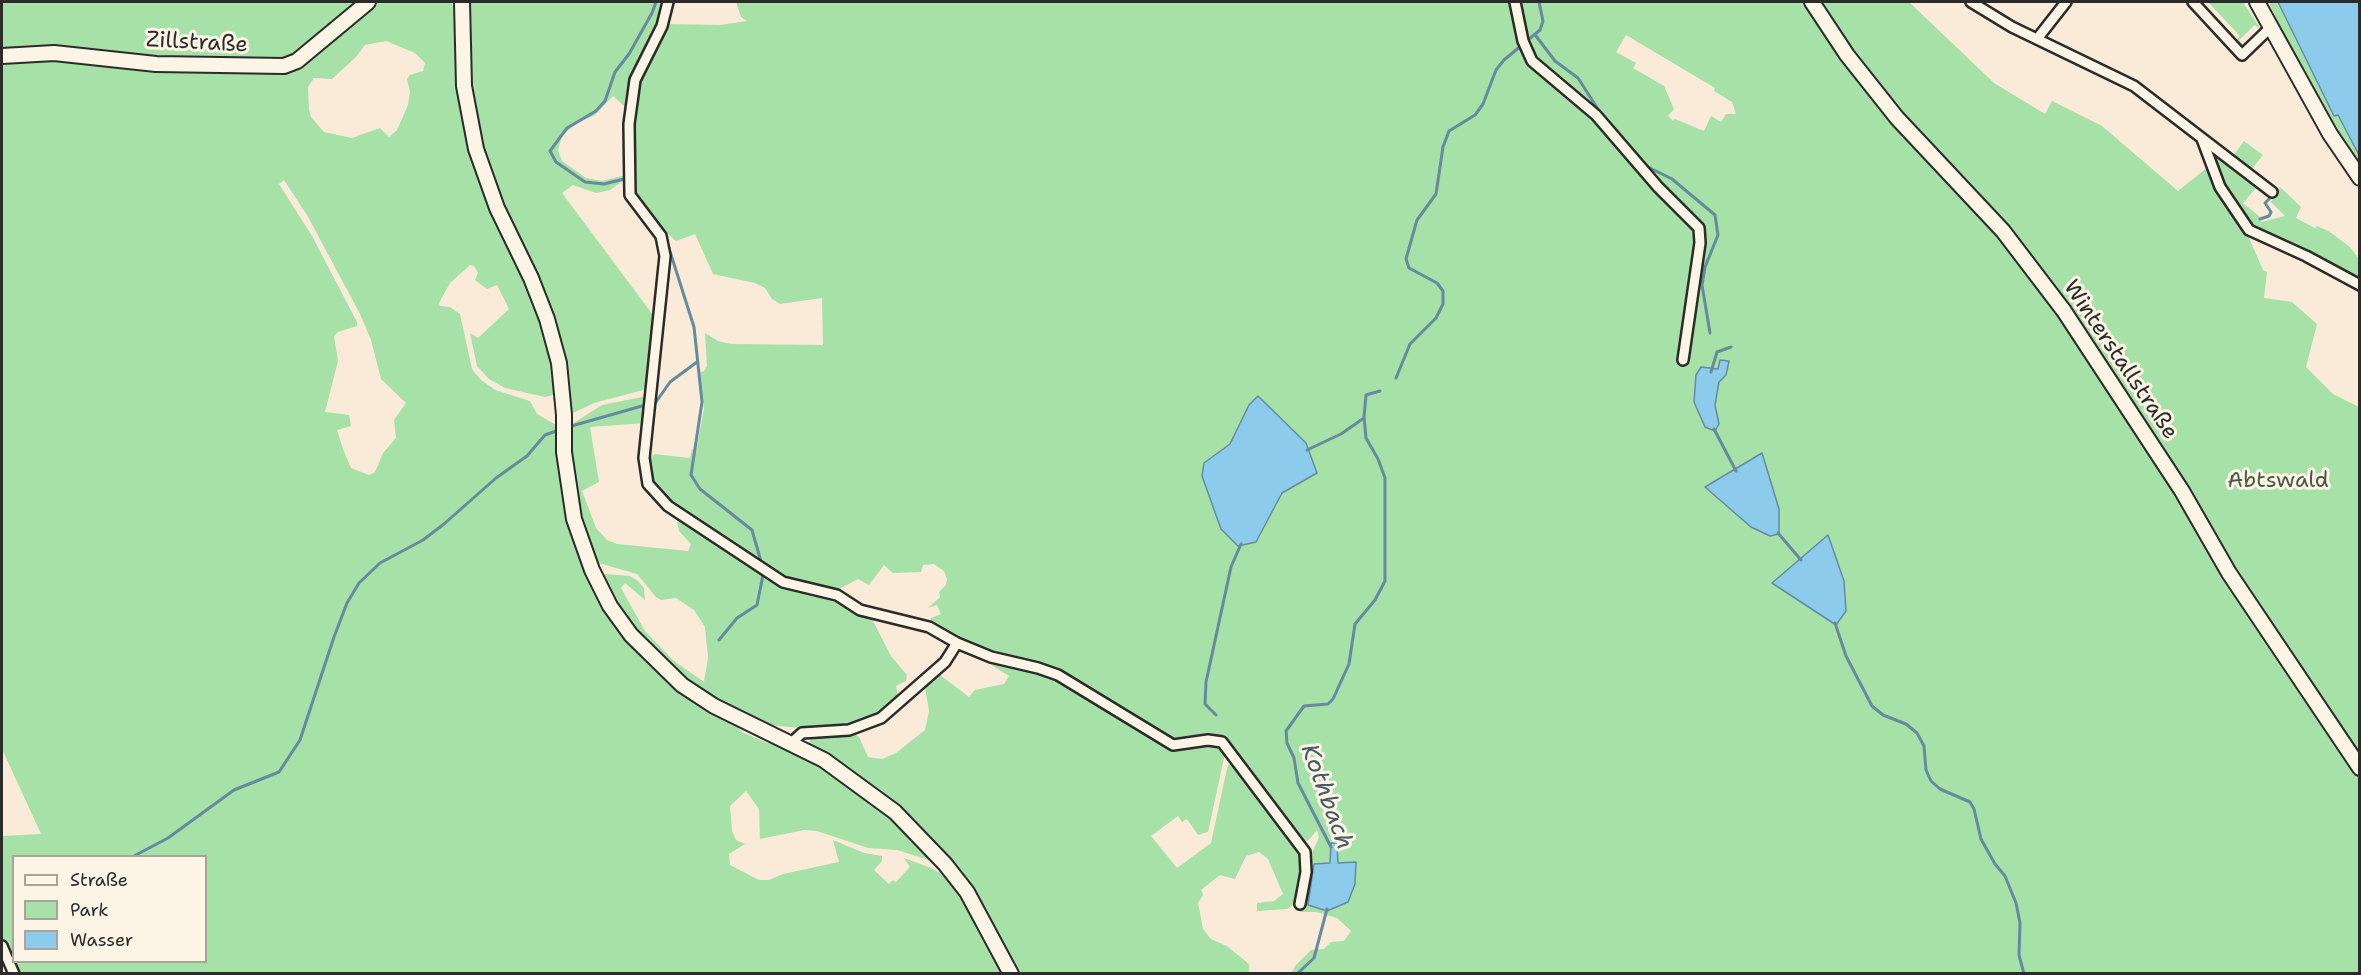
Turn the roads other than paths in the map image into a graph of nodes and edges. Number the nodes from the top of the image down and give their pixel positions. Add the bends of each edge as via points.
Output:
1 (368, 2) edge
2 (462, 2) edge
3 (668, 2) edge
4 (1515, 2) edge
5 (1812, 2) edge
6 (1971, 2) edge
7 (2066, 2) edge
8 (2193, 2) edge
9 (2258, 2) edge
10 (2271, 27) junction
11 (2037, 39) junction
12 (2, 56) edge
13 (2202, 139) junction
14 (2360, 178) edge
15 (2272, 192) dead end
16 (2360, 285) edge
17 (1683, 360) dead end
18 (957, 643) junction
19 (792, 743) junction
20 (2360, 768) edge
21 (1299, 904) dead end
22 (2, 946) edge
23 (14, 974) edge
24 (1011, 974) edge

1 - 12 street, Zillstraße via 297,61 284,66 156,64 54,52
2 - 19 street via 464,86 476,149 497,208 547,318 559,363 568,488 584,552 610,606 655,660 698,696
3 - 18 street via 662,27 635,80 629,124 630,195 661,236 665,256 645,476 668,506 776,578 837,595 860,610 913,621
4 - 17 street via 1523,41 1539,69 1596,115 1699,228
5 - 20 street, Winterstallstraße via 1847,56 1897,118 2003,231 2064,311 2181,491 2229,573
6 - 11 street
7 - 11 street
8 - 10 street via 2242,55
9 - 10 street
10 - 14 street via 2330,134
11 - 13 street via 2134,86
13 - 15 street
13 - 16 street via 2220,187 2249,230
18 - 19 street via 945,662 881,718 859,728 802,733
18 - 21 street via 991,657 1058,675 1173,745 1222,742 1305,852 1306,872
19 - 24 street via 848,775 916,832 967,892
22 - 23 street

